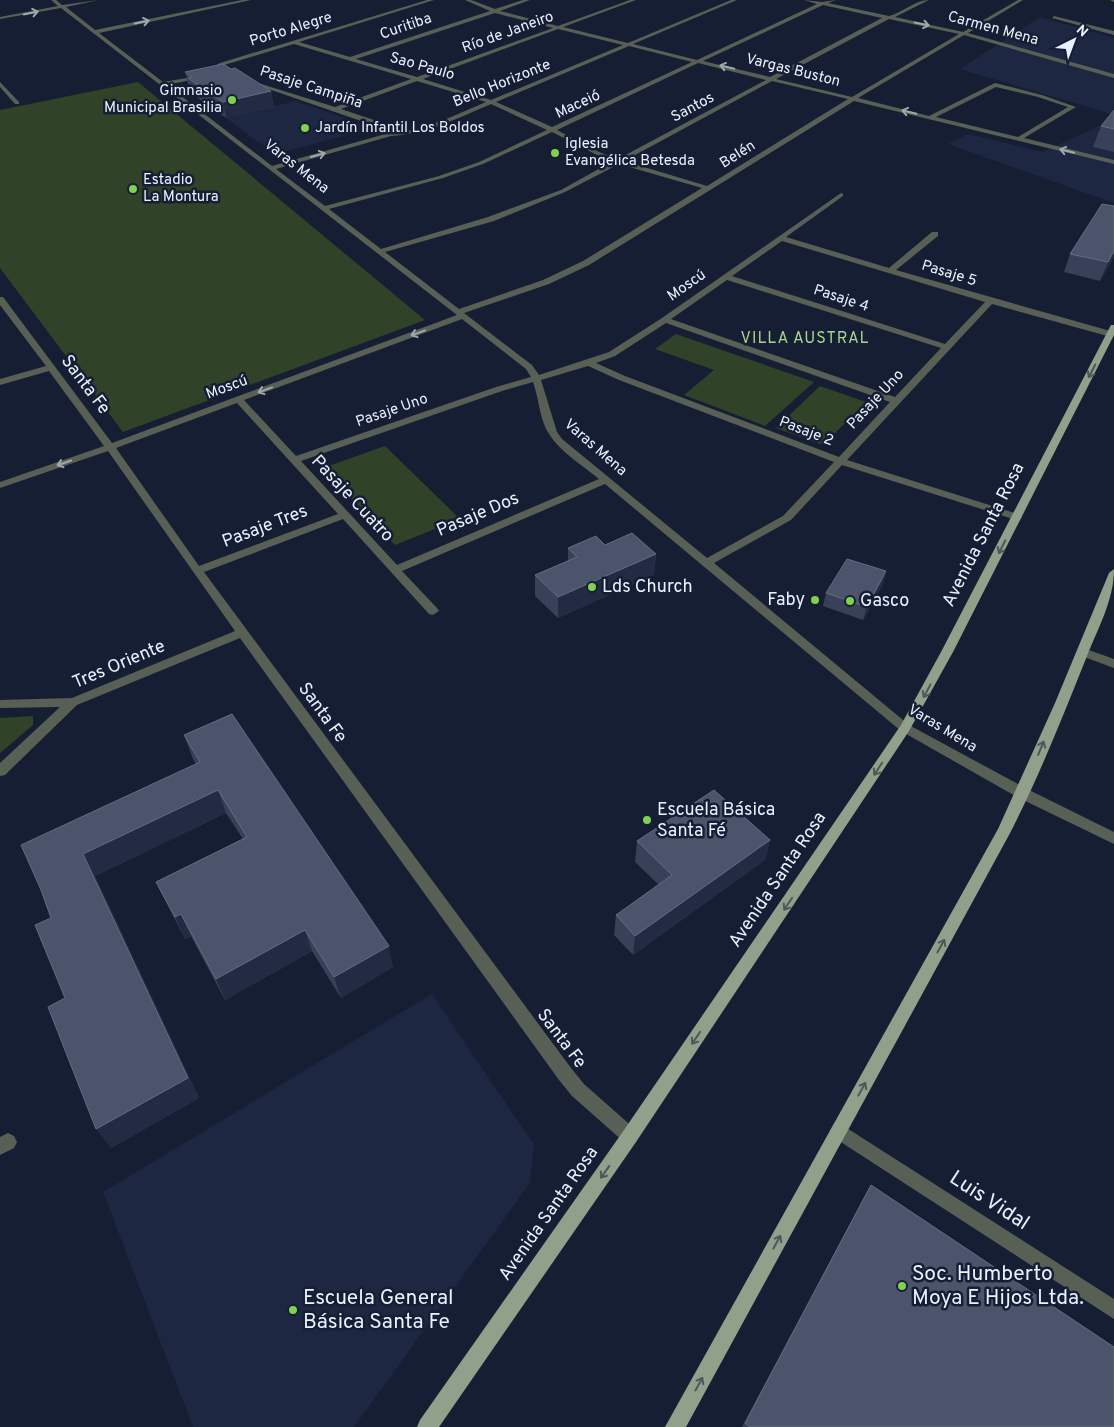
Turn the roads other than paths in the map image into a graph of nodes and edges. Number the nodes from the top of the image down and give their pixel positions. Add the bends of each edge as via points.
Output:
1 (53, 0) edge
2 (97, 0) edge
3 (248, 0) edge
4 (432, 0) edge
5 (467, 0) edge
6 (528, 0) edge
7 (634, 0) edge
8 (735, 0) edge
9 (806, 0) edge
10 (834, 0) edge
11 (927, 0) edge
12 (1021, 0) edge
13 (824, 4) junction
14 (62, 7) junction
15 (494, 11) junction
16 (890, 17) junction
17 (1054, 17) dead end
18 (0, 18) edge
19 (558, 28) junction
20 (94, 32) junction
21 (965, 33) junction
22 (1114, 33) edge
23 (293, 42) junction
24 (630, 44) junction
25 (350, 60) junction
26 (700, 61) junction
27 (214, 74) junction
28 (222, 74) edge
29 (1114, 76) edge
30 (243, 79) edge
31 (417, 79) junction
32 (774, 79) junction
33 (0, 84) edge
34 (162, 84) junction
35 (854, 98) junction
36 (494, 102) junction
37 (17, 103) dead end
38 (335, 109) junction
39 (931, 117) junction
40 (552, 131) junction
41 (391, 134) junction
42 (1019, 139) junction
43 (619, 162) junction
44 (1114, 162) edge
45 (271, 168) junction
46 (708, 188) junction
47 (841, 195) dead end
48 (323, 209) junction
49 (935, 234) dead end
50 (781, 238) junction
51 (378, 252) junction
52 (890, 271) junction
53 (726, 277) junction
54 (0, 299) edge
55 (990, 301) junction
56 (461, 314) junction
57 (665, 320) junction
58 (1112, 331) edge
59 (947, 347) junction
60 (590, 363) junction
61 (50, 368) junction
62 (537, 377) junction
63 (0, 382) edge
64 (239, 400) junction
65 (896, 401) junction
66 (110, 447) junction
67 (294, 460) junction
68 (840, 461) junction
69 (606, 480) junction
70 (0, 484) edge
71 (345, 515) junction
72 (1017, 517) junction
73 (706, 563) junction
74 (394, 570) junction
75 (197, 571) junction
76 (1114, 572) edge
77 (433, 611) dead end
78 (242, 633) junction
79 (1083, 652) junction
80 (1114, 664) edge
81 (73, 702) junction
82 (0, 704) edge
83 (905, 728) junction
84 (0, 770) edge
85 (1022, 793) junction
86 (1114, 838) edge
87 (839, 1131) junction
88 (630, 1136) junction
89 (1114, 1310) edge
90 (427, 1427) edge
91 (675, 1427) edge

1 - 14 street, Varas Mena
2 - 14 street
20 -> 3 street
4 - 23 street, Porto Alegre
5 - 15 street, Vargas Buston
6 - 15 street, Curitiba
7 - 19 street, Río de Janeiro
8 - 24 street, Bello Horizonte
9 - 13 street, Carmen Mena
10 - 13 street, Maceió
11 - 16 street, Santos
12 - 21 street, Belén
13 - 16 street, Carmen Mena
13 - 26 street, Maceió
18 -> 14 street
14 - 20 street, Varas Mena
15 - 19 street, Vargas Buston
15 - 25 street, Curitiba
16 -> 21 street, Carmen Mena
16 - 32 street, Santos
17 - 22 street
19 - 24 street, Vargas Buston
19 - 31 street, Río de Janeiro
20 - 34 street, Varas Mena
21 - 29 street, Carmen Mena
21 - 35 street, Belén
23 - 25 street, Sao Paulo
23 - 27 street, Porto Alegre via 219,66
24 - 26 street, Vargas Buston
24 - 36 street, Bello Horizonte
25 - 31 street, Sao Paulo
32 -> 26 street, Vargas Buston
26 - 40 street, Maceió
27 - 28 street
27 - 34 street, Porto Alegre
30 - 38 street, Pasaje Campiña
31 - 36 street, Sao Paulo
31 - 38 street, Río de Janeiro
32 - 35 street, Vargas Buston
32 - 43 street, Santos
33 - 37 street
34 - 45 street, Varas Mena
39 -> 35 street, Vargas Buston
35 - 46 street, Belén
36 - 40 street, Sao Paulo
36 - 41 street, Bello Horizonte via 423,130
38 - 41 street, Pasaje Campiña via 387,126 393,130
39 - 42 street, Vargas Buston
39 - 42 street via 994,85 1073,107
40 - 43 street, Sao Paulo
40 - 48 street, Maceió via 460,171
45 -> 41 street, Bello Horizonte
44 -> 42 street, Vargas Buston
43 - 46 street, Sao Paulo
43 - 51 street, Santos via 516,211
45 - 48 street, Varas Mena
46 - 56 street, Belén via 580,266
47 - 50 street, Moscú
48 - 51 street, Varas Mena
49 - 52 street
50 - 52 street, Pasaje 5
50 - 53 street, Moscú
51 - 56 street, Varas Mena
52 - 55 street, Pasaje 5
53 - 57 street, Moscú
53 - 59 street, Pasaje 4
54 - 61 street, Santa Fe
55 - 58 street, Pasaje 5
55 - 59 street, Pasaje Uno
56 - 62 street, Varas Mena via 529,367
56 -> 64 street, Moscú
57 - 60 street, Moscú via 624,347
57 - 65 street
58 -> 72 main road, Avenida Santa Rosa
59 - 65 street, Pasaje Uno
60 - 62 street, Moscú
60 - 68 street, Pasaje 2
61 - 63 street
61 - 66 street, Santa Fe
62 - 67 street, Pasaje Uno
62 - 69 street, Varas Mena via 545,418 553,435
64 - 66 street, Moscú
64 - 67 street, Pasaje Cuatro
65 - 68 street, Pasaje Uno
66 -> 70 street, Moscú
66 - 75 street, Santa Fe
67 - 71 street, Pasaje Cuatro
68 - 72 street, Pasaje 2
68 - 73 street, Pasaje Uno via 787,518
69 - 73 street, Varas Mena
69 - 74 street, Pasaje Dos
71 - 74 street, Pasaje Cuatro
71 - 75 street, Pasaje Tres
72 -> 83 main road, Avenida Santa Rosa
73 - 83 street, Varas Mena
74 - 77 street, Pasaje Cuatro
75 - 78 street, Santa Fe
76 - 79 main road
78 - 81 street, Tres Oriente
78 - 88 street, Santa Fe via 565,1074 578,1090
79 - 80 street
85 -> 79 main road
81 - 82 street
81 - 84 street, Tres Oriente
83 - 85 street, Varas Mena
83 -> 88 main road, Avenida Santa Rosa
85 - 86 street, Varas Mena
87 -> 85 main road
87 - 89 street, Luis Vidal
91 -> 87 main road
88 -> 90 main road, Avenida Santa Rosa

